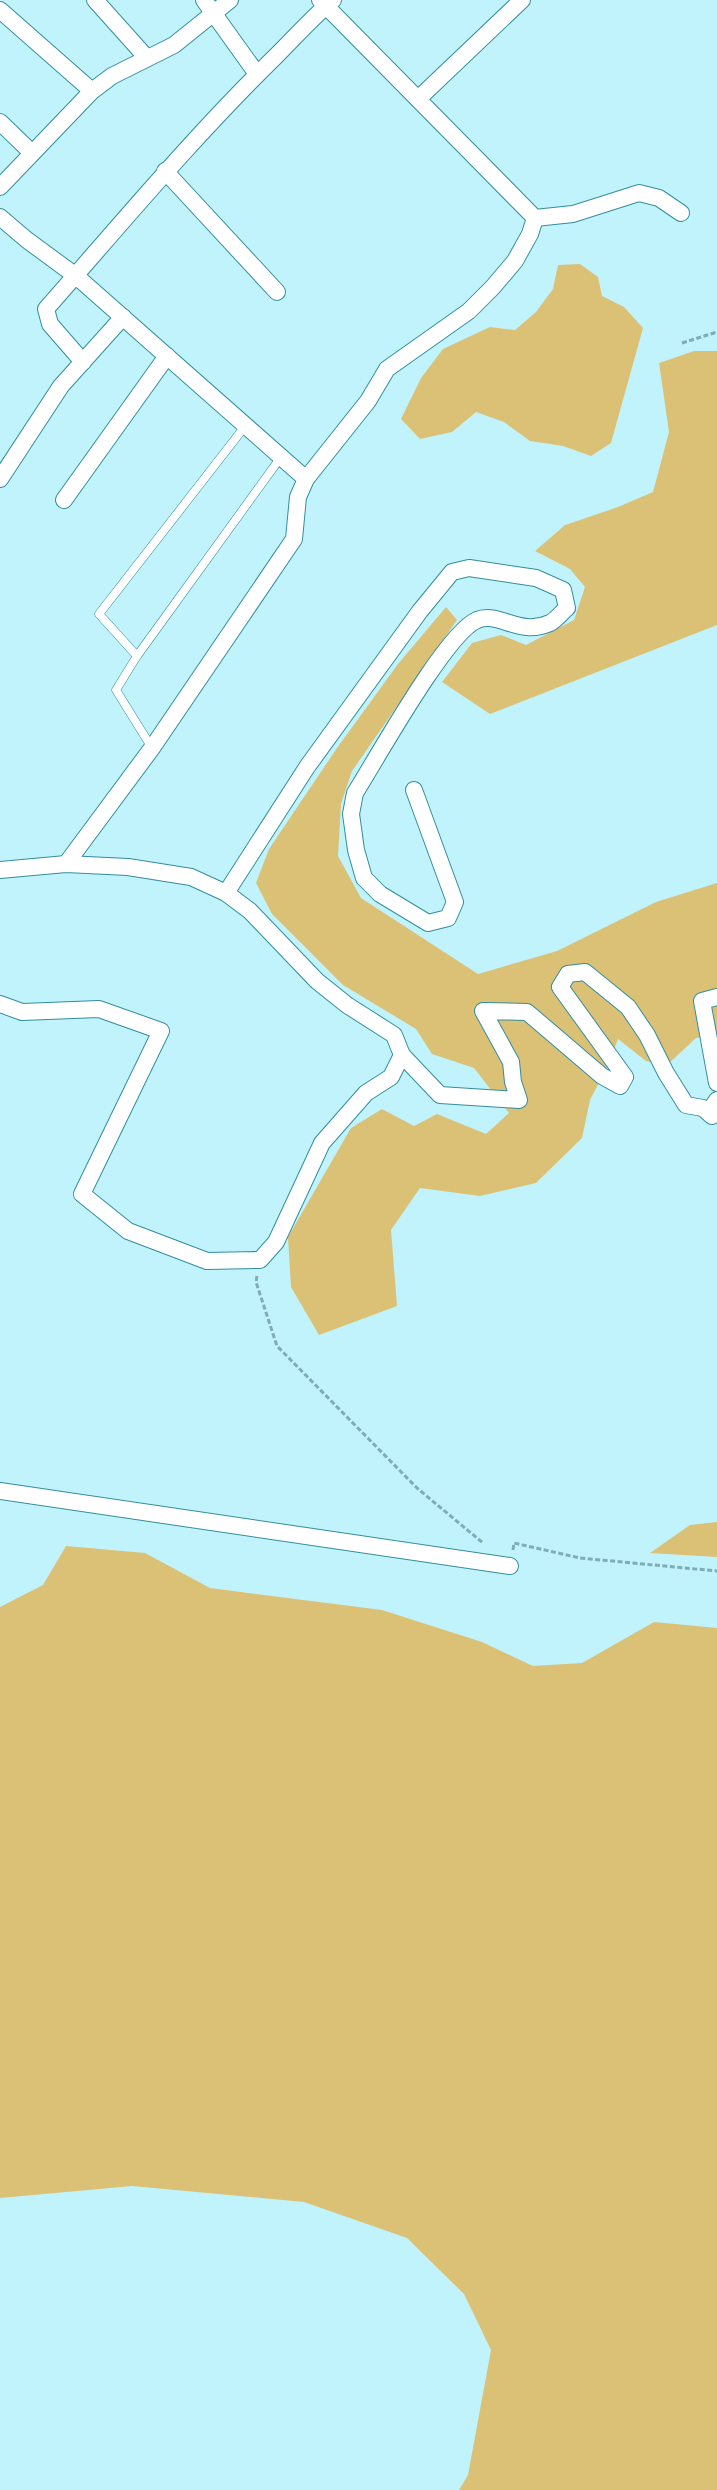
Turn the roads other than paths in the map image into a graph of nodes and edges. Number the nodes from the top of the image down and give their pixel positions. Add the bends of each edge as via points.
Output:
1 (95, 0) edge
2 (230, 0) edge
3 (522, 0) edge
4 (326, 2) edge
5 (209, 6) edge
6 (0, 10) edge
7 (147, 58) junction
8 (257, 74) junction
9 (92, 91) junction
10 (418, 99) junction
11 (0, 122) edge
12 (32, 153) junction
13 (165, 171) junction
14 (0, 187) edge
15 (680, 213) dead end
16 (0, 217) edge
17 (535, 218) junction
18 (76, 276) junction
19 (277, 292) dead end
20 (123, 317) junction
21 (168, 356) junction
22 (83, 362) junction
23 (246, 425) junction
24 (281, 457) junction
25 (0, 479) edge
26 (306, 479) junction
27 (64, 500) dead end
28 (137, 656) junction
29 (152, 748) junction
30 (414, 790) dead end
31 (66, 864) junction
32 (0, 870) edge
33 (226, 893) junction
34 (717, 997) edge
35 (0, 1004) edge
36 (402, 1055) junction
37 (717, 1083) edge
38 (717, 1100) edge
39 (0, 1491) edge
40 (510, 1566) road end

1 - 7 street
2 - 5 street
3 - 10 street
4 - 8 street
4 - 10 street
5 - 7 street via 174,45
5 - 8 street
6 - 9 street
7 - 9 street via 112,76
8 - 13 street
9 - 12 street
10 - 17 street
11 - 12 street
12 - 14 street
13 - 18 street
13 - 19 street
15 - 17 street via 659,198 639,193 573,214
16 - 18 street
17 - 26 street via 515,261 493,287 469,311 387,369 368,401
18 - 20 street
18 - 22 street via 46,310 50,324
20 - 21 street
20 - 22 street
21 - 23 street
21 - 27 street
22 - 25 street via 61,386
23 - 24 street
23 - 28 lane via 99,614
24 - 26 street
24 - 28 lane
26 - 29 street via 298,497 294,539
28 - 29 lane via 116,690
29 - 31 street
30 - 33 street via 455,902 448,918 428,923 380,894 364,878 351,814 355,794 452,640 476,620 489,617 528,629 552,623 567,608 563,590 536,578 469,568 452,572 307,767
31 - 32 street
31 - 33 street via 128,867 191,877
33 - 36 street via 250,911 317,981 394,1035
34 - 37 street via 702,1001
35 - 36 street via 22,1012 99,1009 161,1031 82,1194 128,1231 207,1261 260,1260 276,1242 322,1143 366,1092 391,1077
36 - 38 street via 440,1095 519,1100 511,1062 483,1011 527,1012 602,1076 620,1086 625,1077 560,987 568,974 585,972 628,1007 686,1105 703,1108 712,1116 712,1106
39 - 40 street

